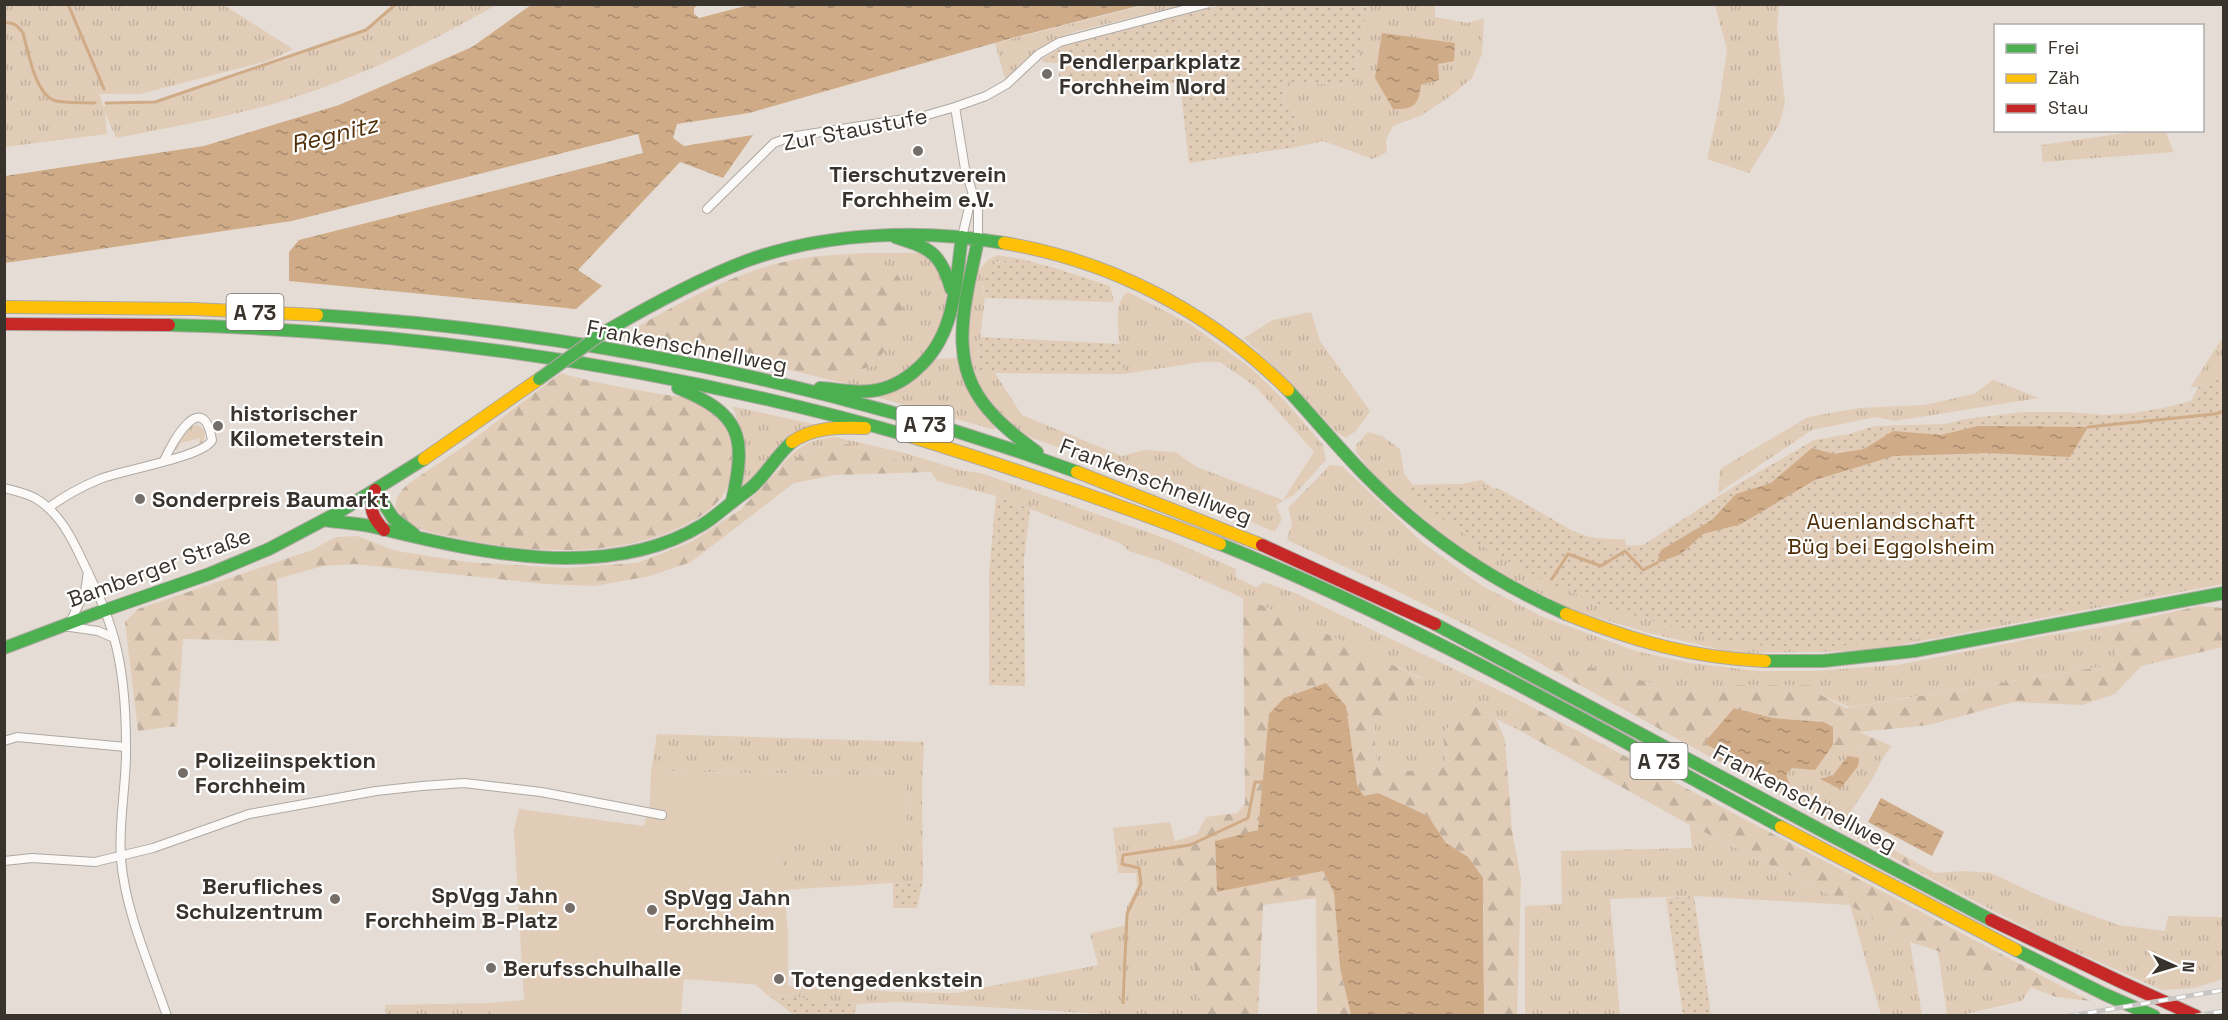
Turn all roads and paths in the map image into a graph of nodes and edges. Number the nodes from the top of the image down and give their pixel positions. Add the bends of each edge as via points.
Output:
1 (1206, 4) edge
2 (955, 107) junction
3 (972, 195) junction
4 (707, 209) dead end
5 (895, 237) junction
6 (962, 237) junction
7 (978, 239) junction
8 (953, 297) junction
9 (4, 307) edge
10 (4, 324) edge
11 (664, 377) junction
12 (788, 387) junction
13 (893, 430) junction
14 (164, 461) junction
15 (1059, 467) junction
16 (4, 488) edge
17 (375, 490) junction
18 (732, 501) junction
19 (48, 508) junction
20 (325, 520) junction
21 (384, 530) junction
22 (416, 536) junction
23 (88, 572) junction
24 (2223, 593) edge
25 (104, 609) junction
26 (66, 624) junction
27 (114, 638) junction
28 (4, 648) edge
29 (4, 741) edge
30 (126, 747) junction
31 (662, 815) dead end
32 (121, 857) junction
33 (4, 861) edge
34 (167, 1016) edge
35 (2154, 1016) edge
36 (2196, 1016) edge

1 - 2 street, Zur Staustufe via 1060,42 1039,54 1007,84
2 - 3 street, Zur Staustufe
2 - 4 street, Zur Staustufe via 774,143
3 - 6 street, Zur Staustufe
3 - 7 street, Zur Staustufe via 978,210
5 - 6 main road, Bamberger Straße
5 - 8 main road via 938,255 946,268
5 - 17 main road, Bamberger Straße, bridge via 848,239 750,260 664,298 603,333
6 - 7 main road, Bamberger Straße
6 - 8 main road
7 - 15 main road via 964,304 962,337 963,363 971,386 998,424
7 - 24 main road, Bamberger Straße via 1072,257 1144,287 1193,313 1263,366 1367,477 1453,553 1527,598 1649,644 1770,663 1855,659
8 - 12 main road via 949,323 933,353 893,385 860,391
9 - 12 main road, Frankenschnellweg / A 73 via 170,308 399,322 505,334 645,357
10 - 11 main road, Frankenschnellweg / A 73 via 171,324 362,335 504,351
11 - 13 main road, Frankenschnellweg / A 73
11 - 18 main road via 679,389 705,398 732,423 741,457
12 - 15 main road, Frankenschnellweg / A 73 via 896,415
13 - 18 main road via 833,429 800,437 752,487
13 - 35 main road, Frankenschnellweg / A 73 via 1010,466 1159,520 1254,557 1378,614 1574,715 1861,872
14 - 14 street via 209,446 212,440 207,425 201,419 189,421
14 - 19 street via 101,478
15 - 36 main road, Frankenschnellweg / A 73 via 1263,544 1385,599 1868,857 2053,951
16 - 19 street via 34,498
17 - 20 main road, Bamberger Straße
17 - 21 main road via 370,514
17 - 22 main road via 393,518
18 - 22 main road via 710,521 670,541 605,556 506,554
19 - 23 street via 73,540
20 - 21 main road
20 - 25 main road, Bamberger Straße via 269,549
21 - 22 main road
23 - 25 street
23 - 26 street via 85,592
25 - 26 main road, Bamberger Straße
25 - 27 street
26 - 27 street
26 - 28 main road, Bamberger Straße
27 - 30 street via 124,689
29 - 30 street via 17,737
30 - 32 street
31 - 32 street via 464,783 422,786 249,814
32 - 33 street via 95,862 32,858
32 - 34 street via 124,887

